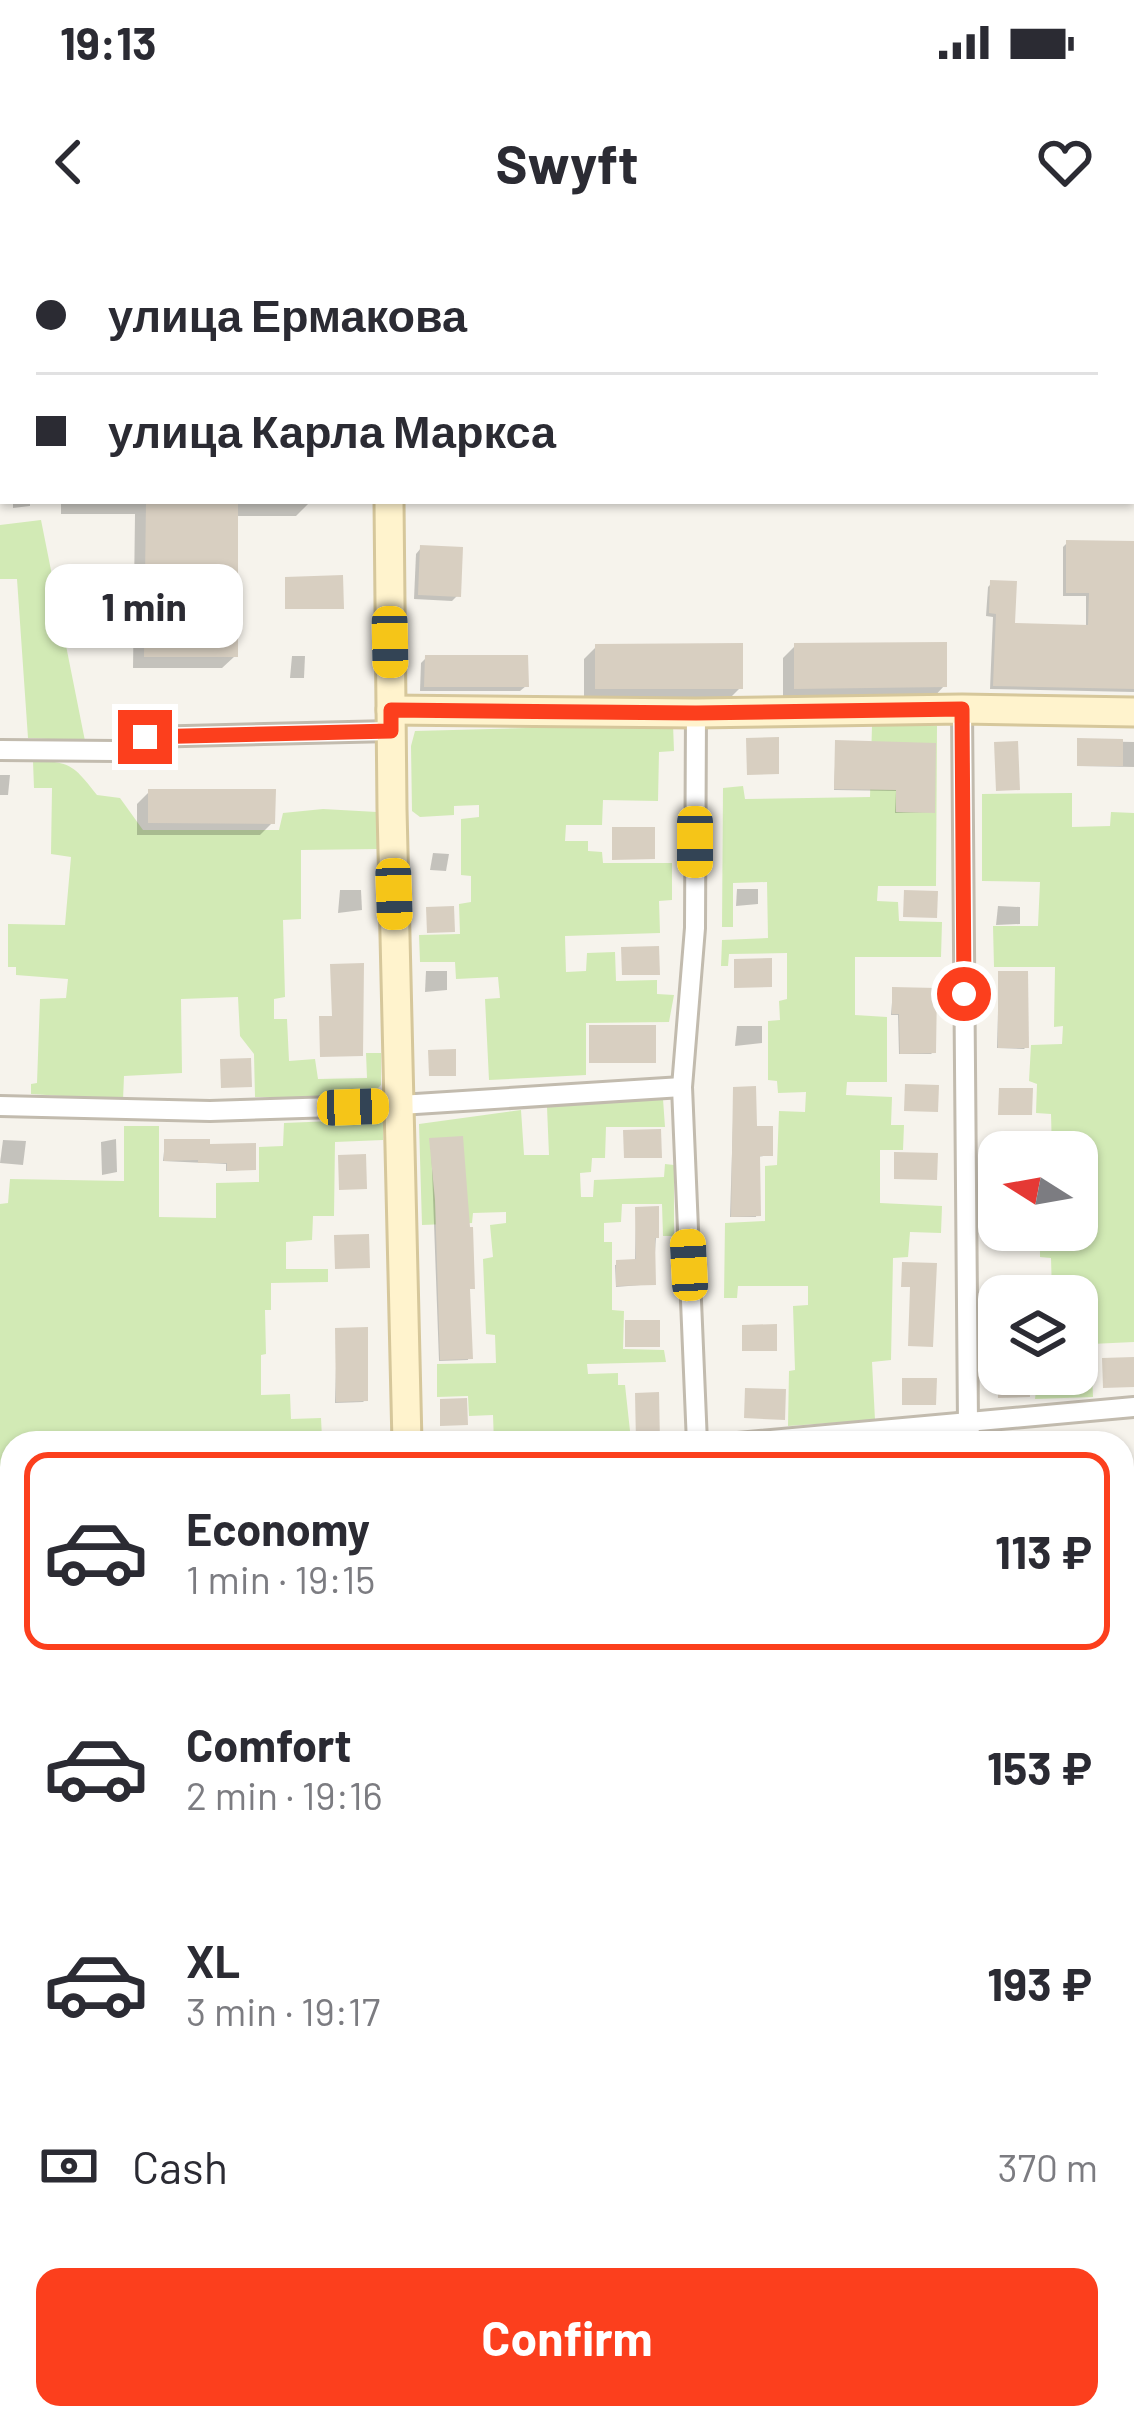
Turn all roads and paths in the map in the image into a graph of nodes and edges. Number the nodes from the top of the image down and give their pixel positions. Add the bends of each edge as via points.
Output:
1 (388, 504) edge
2 (962, 709) junction
3 (1134, 712) edge
4 (696, 713) junction
5 (391, 721) junction
6 (0, 750) edge
7 (682, 1087) junction
8 (400, 1105) junction
9 (0, 1106) edge
10 (1134, 1407) edge
11 (407, 1431) edge
12 (696, 1431) edge
13 (970, 1431) edge
14 (983, 1431) edge

1 - 5 main road
2 - 3 main road
2 - 4 main road
2 - 13 street
4 - 5 main road
4 - 7 street via 694,928
5 - 6 street via 145,737 116,751
5 - 8 main road
7 - 8 street
7 - 12 street
8 - 9 street via 210,1112
8 - 11 main road
10 - 14 street

